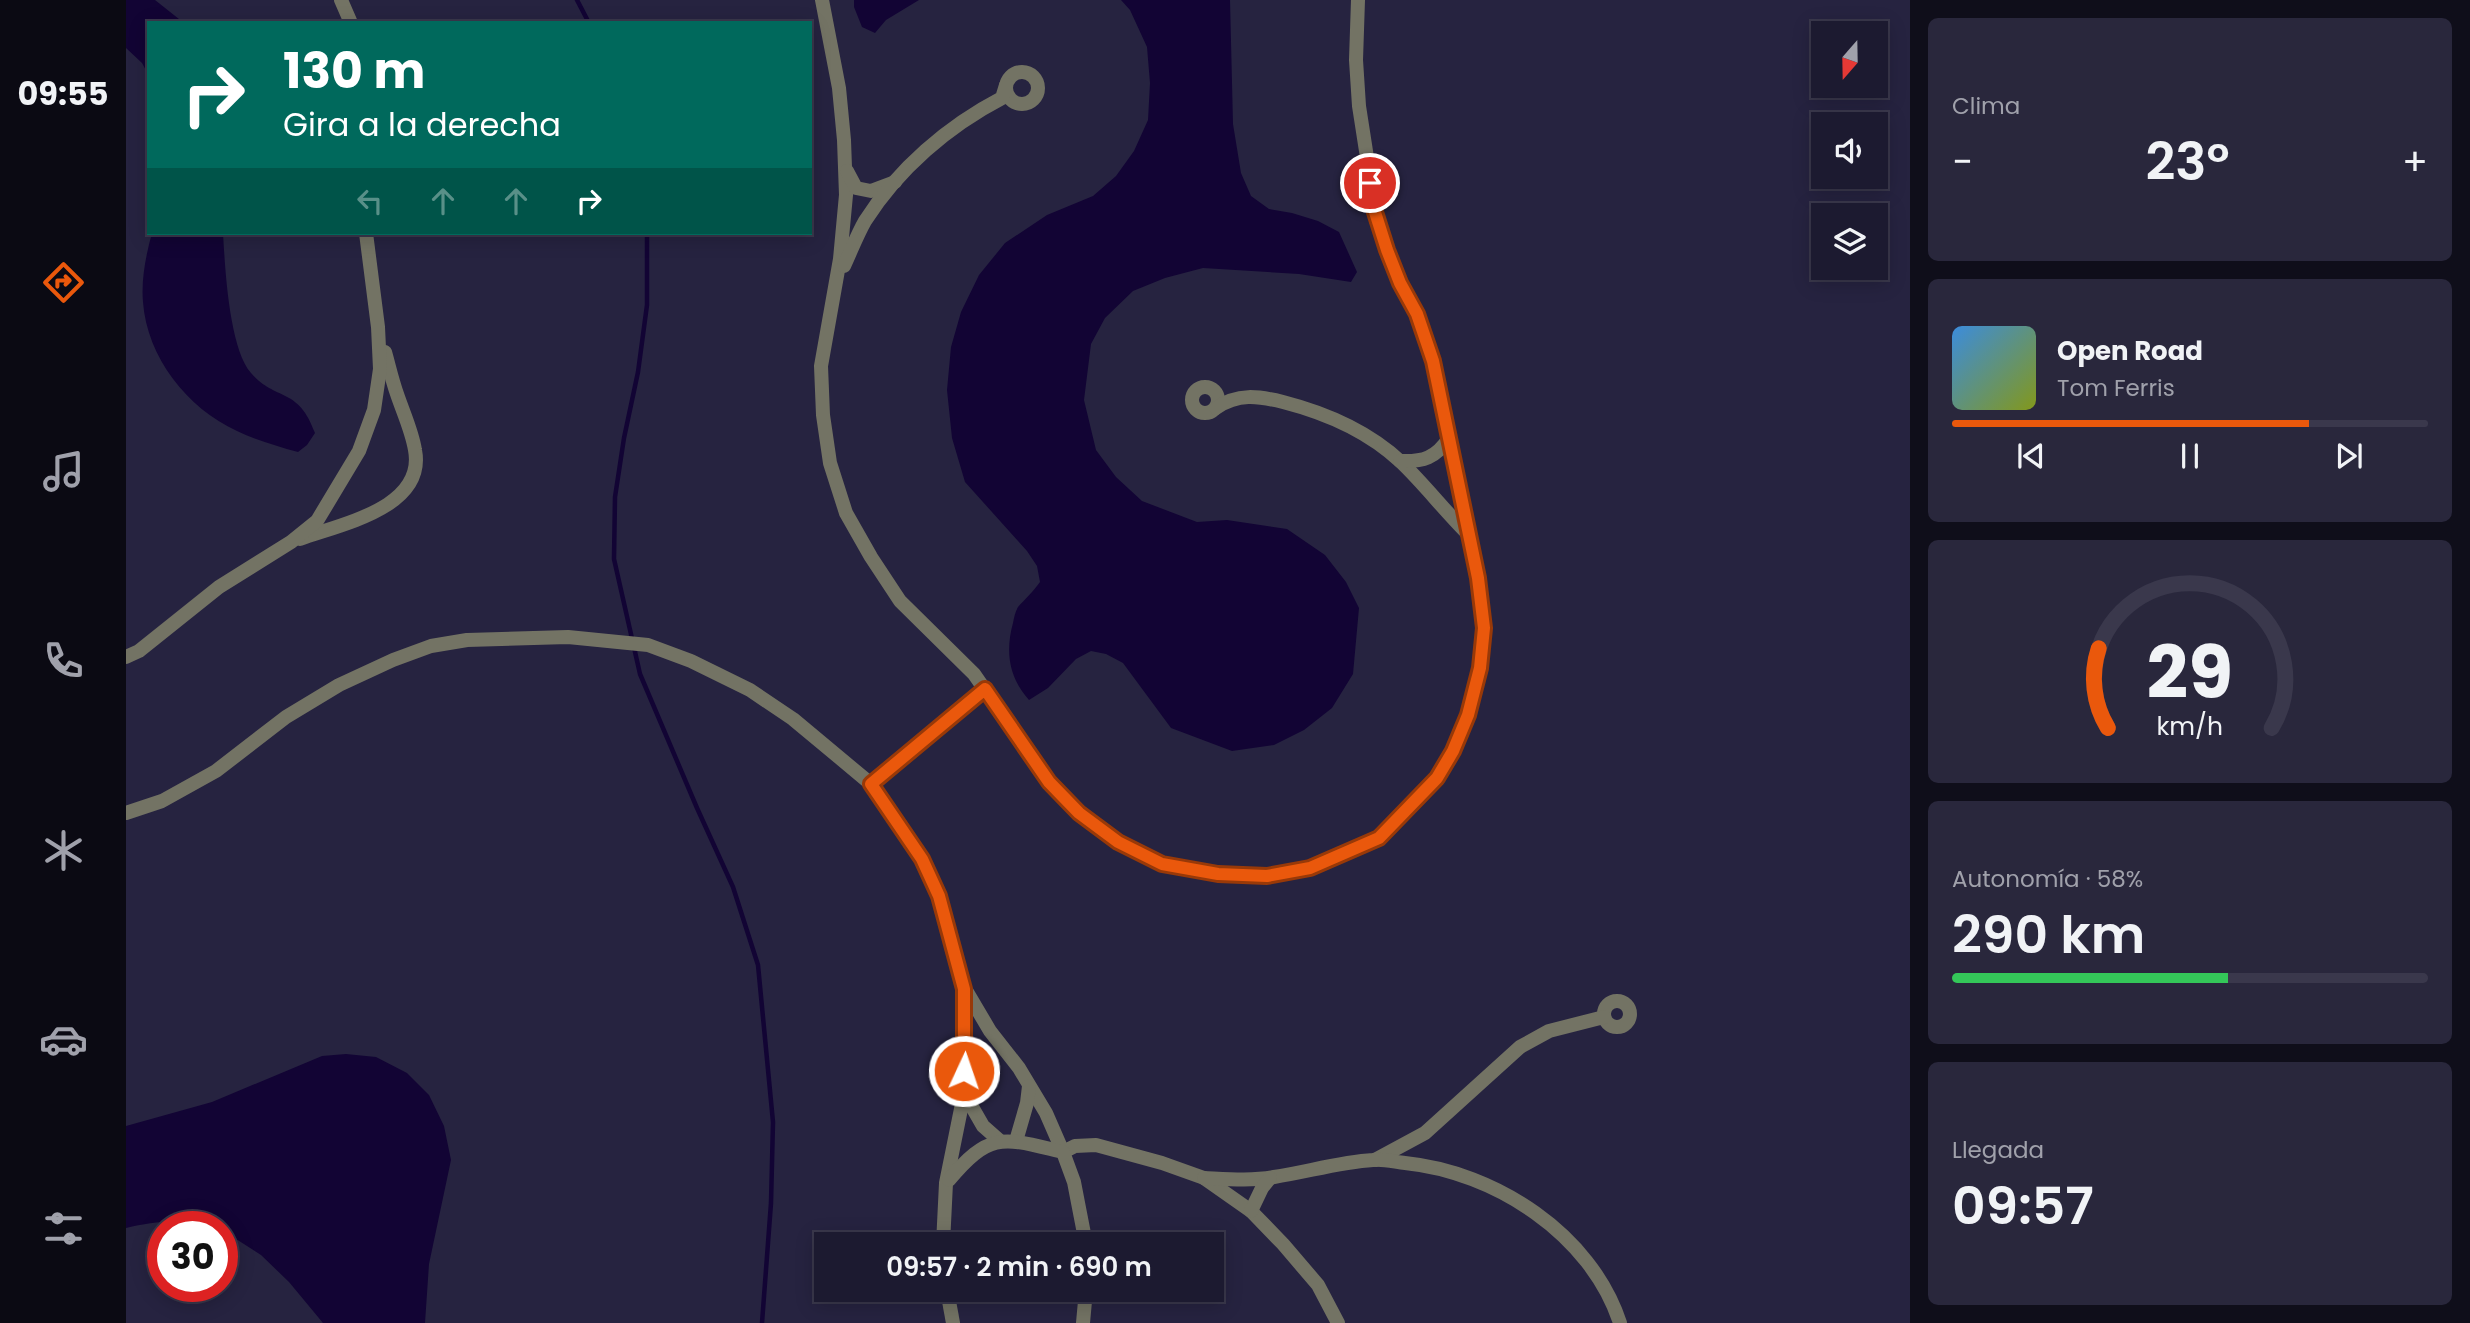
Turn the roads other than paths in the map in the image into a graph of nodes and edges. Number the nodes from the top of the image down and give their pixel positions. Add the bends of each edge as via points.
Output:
1 (341, 0) edge
2 (822, 0) edge
3 (1357, 0) edge
4 (350, 21) edge
5 (1007, 95) dead end
6 (845, 166) junction
7 (895, 182) junction
8 (366, 235) edge
9 (837, 279) junction
10 (378, 327) junction
11 (1213, 388) junction
12 (1229, 399) junction
13 (1216, 408) junction
14 (1449, 438) junction
15 (1400, 461) junction
16 (1468, 534) junction
17 (291, 542) junction
18 (126, 657) edge
19 (985, 689) junction
20 (871, 784) junction
21 (126, 813) edge
22 (964, 989) junction
23 (1604, 1017) dead end
24 (1029, 1086) junction
25 (963, 1090) junction
26 (1425, 1133) junction
27 (1000, 1141) junction
28 (1016, 1141) junction
29 (1063, 1152) junction
30 (1374, 1160) junction
31 (1428, 1165) junction
32 (1204, 1178) junction
33 (1270, 1178) junction
34 (946, 1183) junction
35 (1251, 1211) junction
36 (944, 1232) edge
37 (1084, 1232) edge
38 (949, 1302) edge
39 (1085, 1302) edge
40 (953, 1323) edge
41 (1083, 1323) edge
42 (1338, 1323) edge
43 (1620, 1323) edge

1 - 4 street
2 - 6 street via 839,88
3 - 14 street via 1359,106 1374,209 1433,361
5 - 7 street via 969,115
6 - 7 street via 856,188 872,191
6 - 9 street
7 - 9 street via 865,222
8 - 10 street
9 - 19 street via 821,366 822,403 830,463 846,513 900,601
10 - 17 street via 380,369 359,451 317,520
10 - 17 street via 416,451 416,471 395,501
11 - 12 street
11 - 13 street via 1219,397
11 - 13 street via 1198,388 1191,402 1202,413
12 - 13 street
12 - 15 street via 1274,400 1308,409 1345,424
14 - 15 street via 1425,460
14 - 16 street
15 - 16 street
16 - 19 street via 1484,628 1480,668 1453,751 1437,778 1379,838 1310,868 1267,876 1218,874 1162,864 1118,842 1079,813 1049,782
17 - 18 street via 219,587
19 - 20 street
20 - 21 street via 793,719 750,690 691,660 648,645 568,637 467,640 431,646 339,685 286,717 216,771 162,801
20 - 22 street via 922,859 939,896
22 - 24 street
22 - 25 street
23 - 26 street via 1549,1031 1520,1048
24 - 28 street
24 - 29 street
25 - 27 street via 983,1126
25 - 34 street
26 - 30 street
26 - 31 street via 1422,1144
27 - 28 street
27 - 34 street via 976,1151
28 - 29 street
29 - 32 street via 1096,1145
29 - 37 street
30 - 31 street
30 - 33 street
31 - 43 street via 1472,1177 1520,1203 1563,1235 1596,1275
32 - 33 street
32 - 35 street
33 - 35 street
34 - 36 street
35 - 42 street via 1318,1285
38 - 40 street
39 - 41 street

